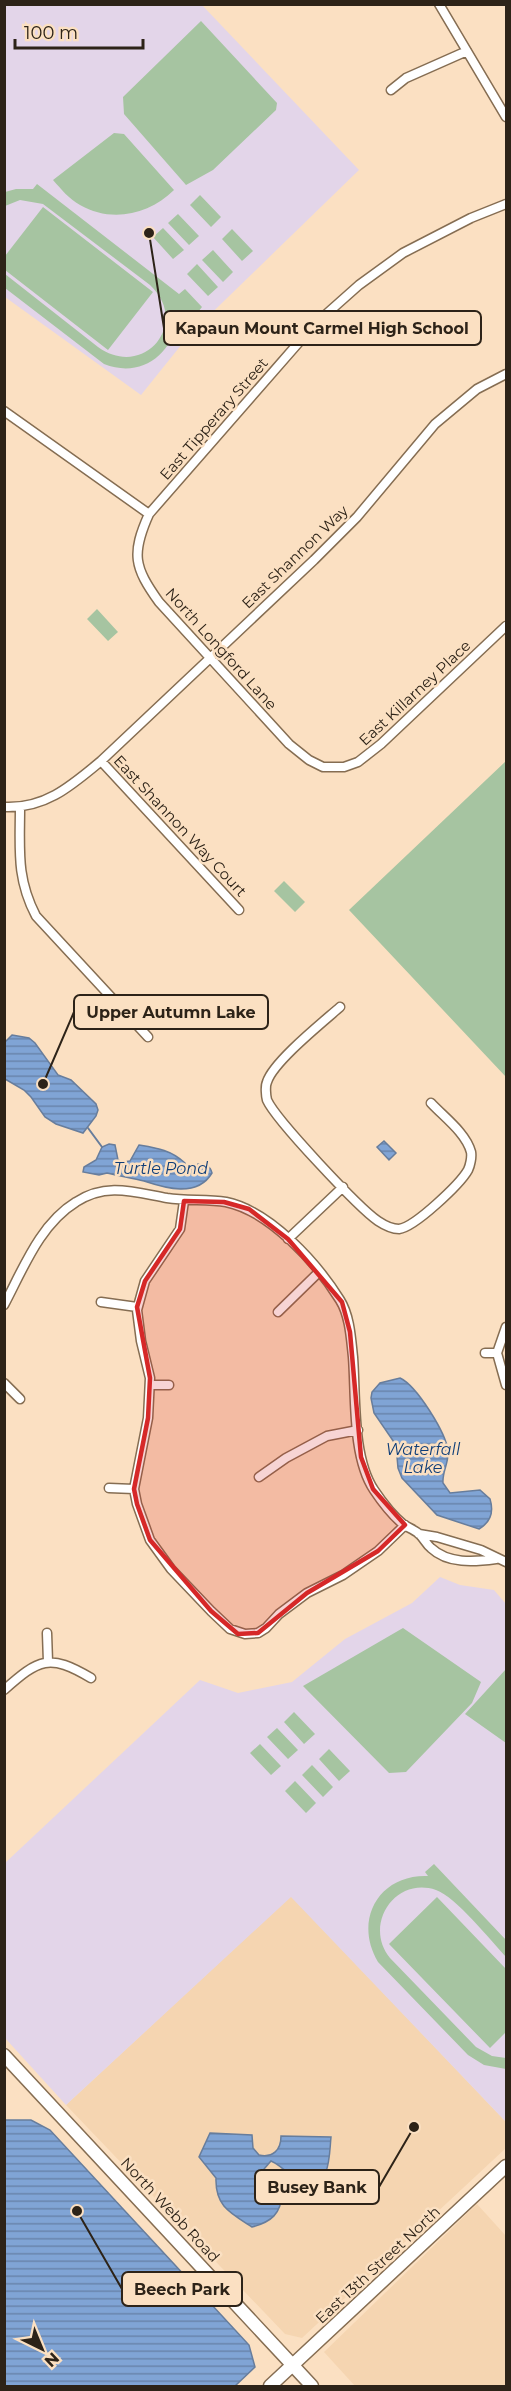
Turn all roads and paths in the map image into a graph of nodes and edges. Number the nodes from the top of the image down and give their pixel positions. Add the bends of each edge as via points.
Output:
1 (439, 4) edge
2 (467, 51) junction
3 (391, 90) dead end
4 (507, 117) edge
5 (507, 204) edge
6 (507, 374) edge
7 (4, 411) edge
8 (149, 514) junction
9 (507, 626) edge
10 (210, 657) junction
11 (100, 761) junction
12 (336, 767) joint
13 (4, 807) edge
14 (20, 807) junction
15 (239, 910) dead end
16 (340, 1007) dead end
17 (148, 1036) dead end
18 (431, 1103) dead end
19 (343, 1187) junction
20 (184, 1201) junction
21 (288, 1239) junction
22 (319, 1272) junction
23 (101, 1302) dead end
24 (4, 1305) edge
25 (137, 1307) junction
26 (278, 1312) dead end
27 (507, 1327) edge
28 (485, 1353) dead end
29 (497, 1353) junction
30 (4, 1383) edge
31 (150, 1385) junction
32 (169, 1385) dead end
33 (507, 1385) edge
34 (20, 1399) dead end
35 (358, 1430) junction
36 (259, 1477) dead end
37 (109, 1488) dead end
38 (134, 1489) junction
39 (405, 1525) junction
40 (419, 1534) junction
41 (496, 1559) junction
42 (507, 1562) edge
43 (47, 1633) dead end
44 (48, 1662) junction
45 (91, 1678) dead end
46 (4, 1690) edge
47 (4, 2055) edge
48 (507, 2166) edge
49 (293, 2366) junction
50 (270, 2386) edge
51 (312, 2386) edge

1 - 2 street
2 - 3 street via 406,78
2 - 4 street
5 - 8 street, East Tipperary Street via 403,253 359,285 314,325
6 - 10 street, East Shannon Way via 477,389 435,423 357,517
7 - 8 street
8 - 10 street, North Longford Lane via 138,538 137,560 144,581
9 - 12 street, East Killarney Place via 381,744 358,762
10 - 11 street, East Shannon Way
10 - 12 street, North Longford Lane via 289,744 323,767
11 - 14 street, East Shannon Way via 48,800
11 - 15 street, East Shannon Way Court
13 - 14 street, East Shannon Way
14 - 17 street via 20,872 36,916
16 - 19 street via 280,1062 267,1082 266,1098
18 - 19 street via 462,1136 471,1153 469,1169 453,1187 414,1222 399,1229 377,1221
19 - 21 street
20 - 21 street via 224,1202 249,1209
20 - 24 street via 112,1189 96,1191 74,1202 53,1221 34,1248
20 - 25 street via 180,1229 145,1281
21 - 22 street
22 - 26 street
22 - 35 street via 342,1302 350,1332
23 - 25 street
25 - 31 street
27 - 29 street
28 - 29 street
29 - 33 street
30 - 34 street
31 - 32 street
31 - 38 street via 148,1418
35 - 36 street via 327,1436
35 - 39 street via 361,1456 373,1489
37 - 38 street
38 - 39 street via 150,1540 171,1569 238,1634 258,1633 266,1628 307,1593 378,1551
39 - 40 street
40 - 41 street via 481,1550
40 - 41 street via 443,1557
41 - 42 street
43 - 44 street
44 - 45 street via 71,1666
44 - 46 street via 29,1668
47 - 49 main road, North Webb Road
48 - 49 main road, East 13th Street North
49 - 50 main road, East 13th Street North
49 - 51 main road, North Webb Road

